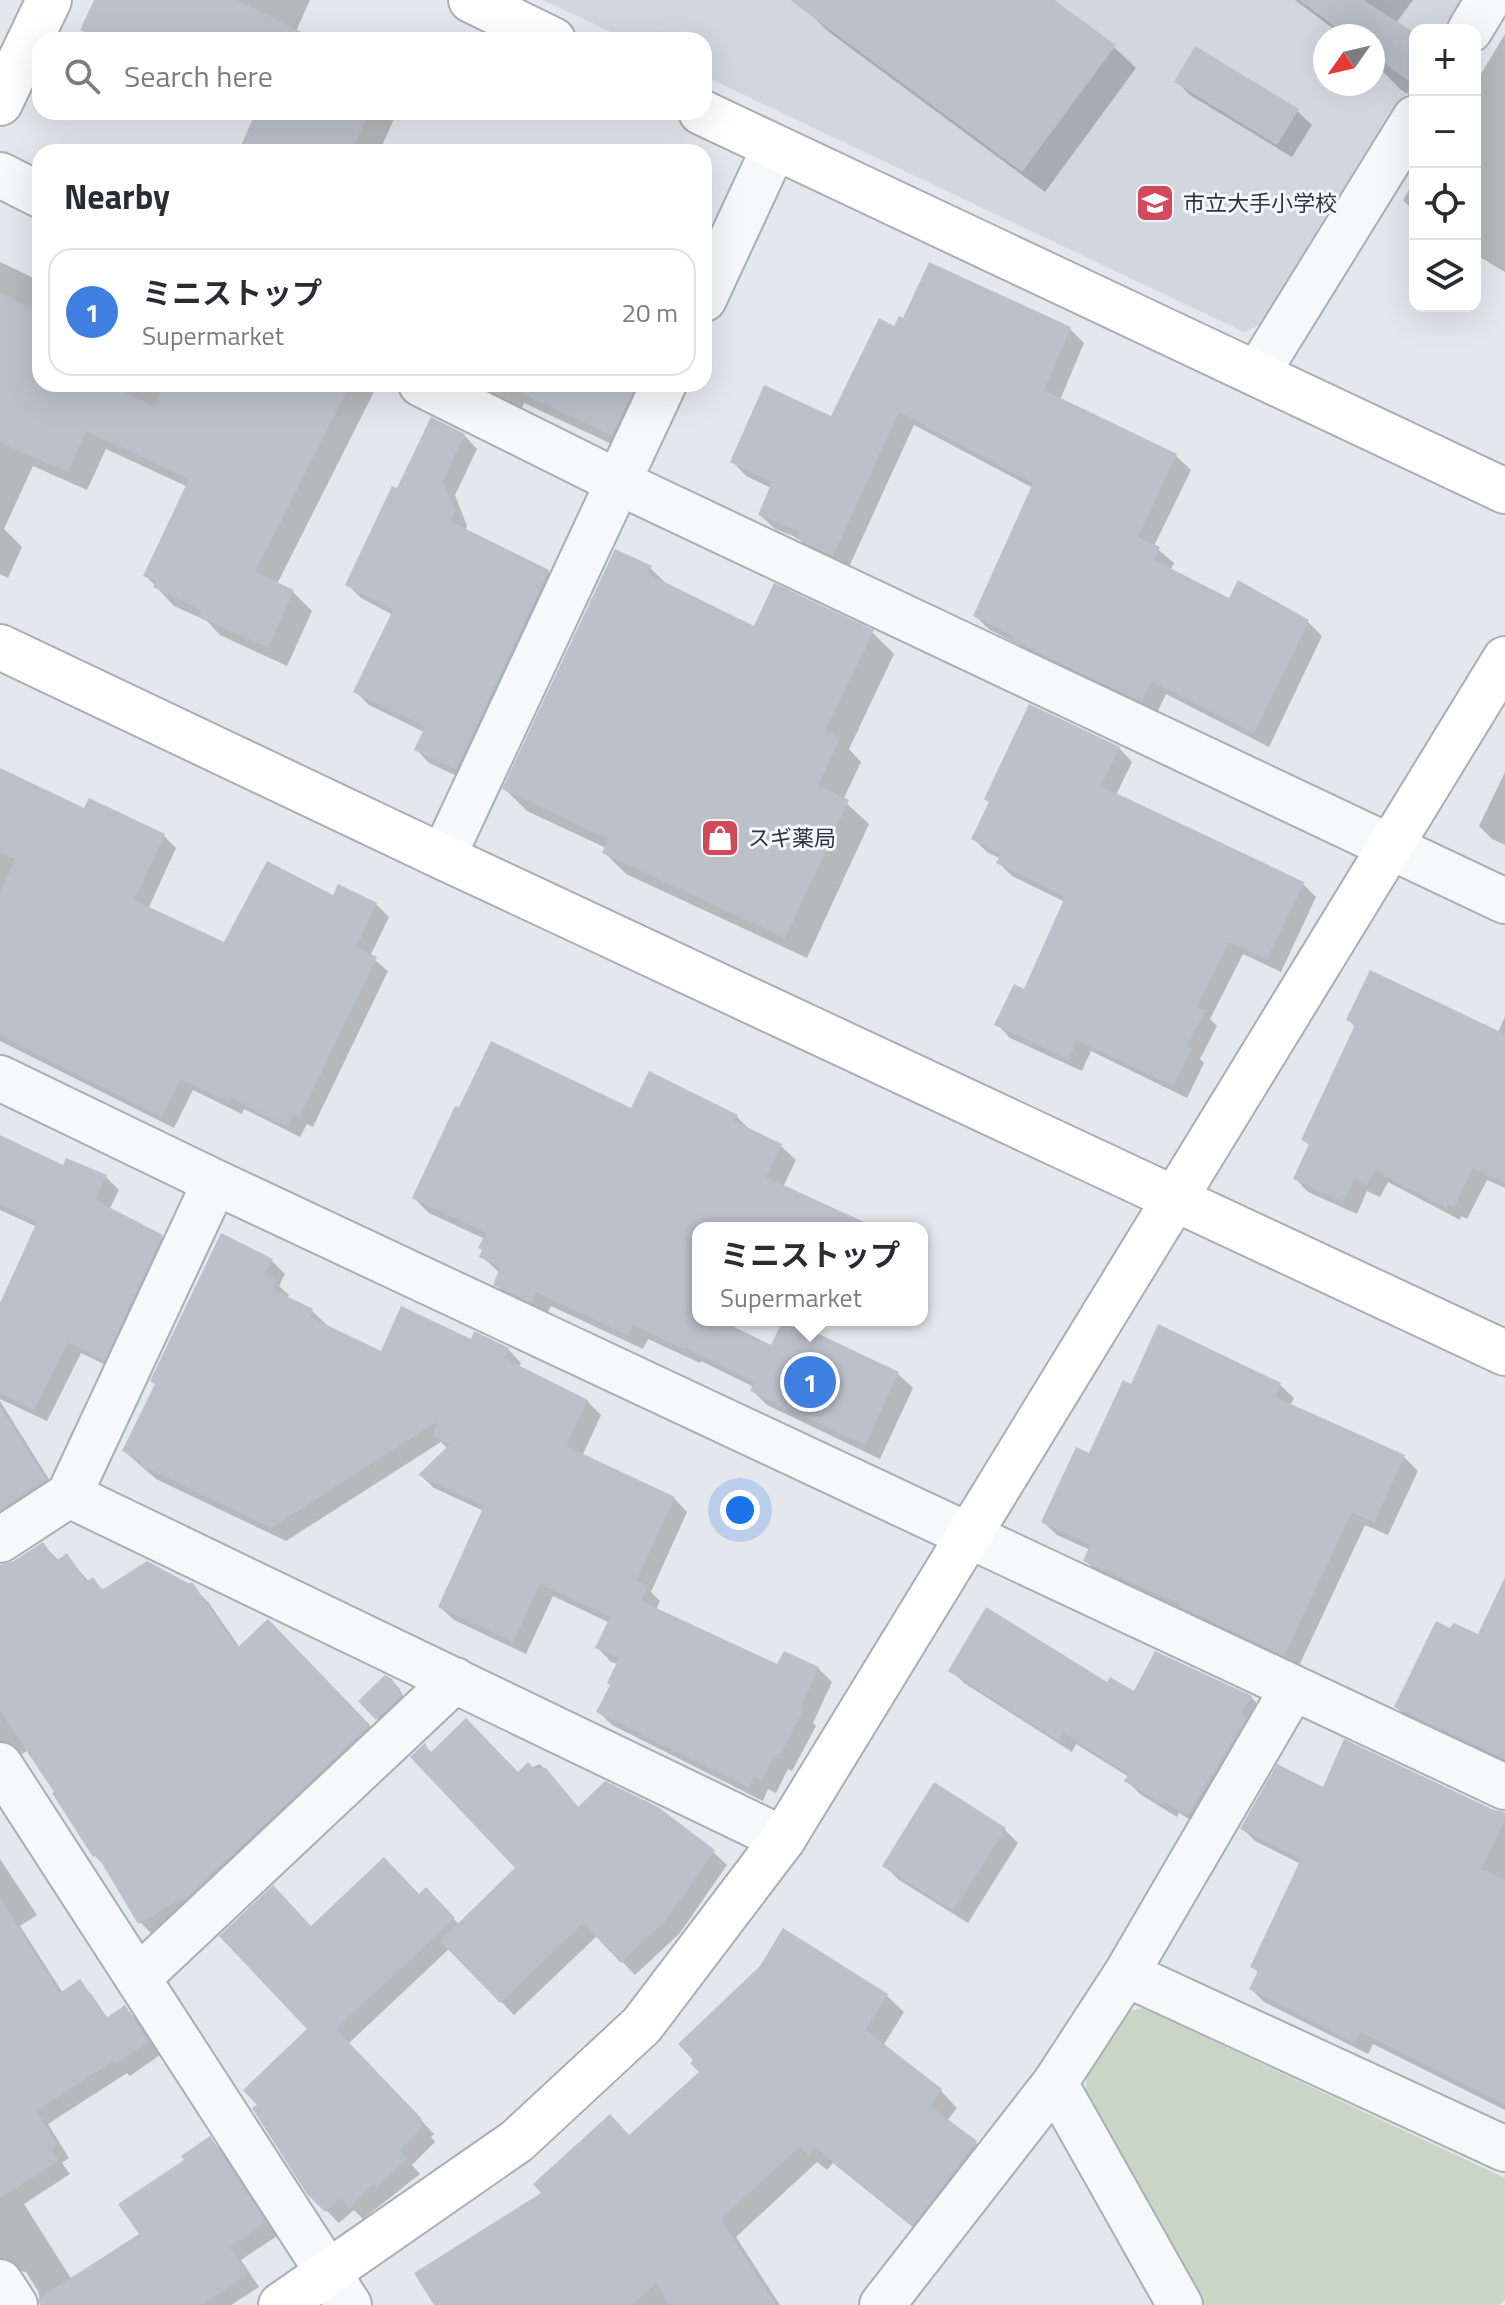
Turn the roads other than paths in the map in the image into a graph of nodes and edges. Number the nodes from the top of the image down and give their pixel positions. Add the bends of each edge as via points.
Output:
1 (49, 0) edge
2 (471, 0) edge
3 (1488, 0) edge
4 (1474, 24) edge
5 (34, 32) edge
6 (537, 32) edge
7 (32, 36) edge
8 (0, 103) edge
9 (712, 117) edge
10 (1409, 128) edge
11 (774, 148) junction
12 (0, 175) edge
13 (32, 191) edge
14 (712, 282) edge
15 (1258, 372) junction
16 (437, 392) edge
17 (660, 392) edge
18 (618, 482) junction
19 (1505, 491) edge
20 (0, 647) edge
21 (1505, 659) edge
22 (1390, 847) junction
23 (443, 857) junction
24 (1505, 901) edge
25 (0, 1078) edge
26 (215, 1182) junction
27 (1176, 1197) junction
28 (1505, 1353) edge
29 (69, 1495) junction
30 (970, 1535) junction
31 (0, 1540) edge
32 (455, 1680) junction
33 (1293, 1688) junction
34 (0, 1765) edge
35 (1505, 1787) edge
36 (783, 1839) junction
37 (1126, 1974) junction
38 (138, 1978) junction
39 (1055, 2083) junction
40 (1505, 2149) edge
41 (0, 2282) edge
42 (339, 2289) edge
43 (15, 2305) edge
44 (281, 2305) edge
45 (882, 2305) edge
46 (1180, 2305) edge

1 - 5 street
2 - 6 street
3 - 4 street
7 - 8 street
9 - 11 street
10 - 15 street
11 - 14 street
11 - 15 street
12 - 13 street
15 - 19 street
16 - 18 street
17 - 18 street
18 - 22 street
18 - 23 street
20 - 23 street
21 - 22 street
22 - 24 street
22 - 27 street
23 - 27 street
25 - 26 street
26 - 29 street
26 - 30 street
27 - 28 street
27 - 30 street
29 - 31 street
29 - 32 street
30 - 33 street
30 - 36 street
32 - 36 street
32 - 38 street
33 - 35 street
33 - 37 street
34 - 38 street
36 - 42 street via 642,2025 517,2141
37 - 39 street
37 - 40 street
38 - 42 street
39 - 45 street
39 - 46 street
41 - 43 street
42 - 44 street

